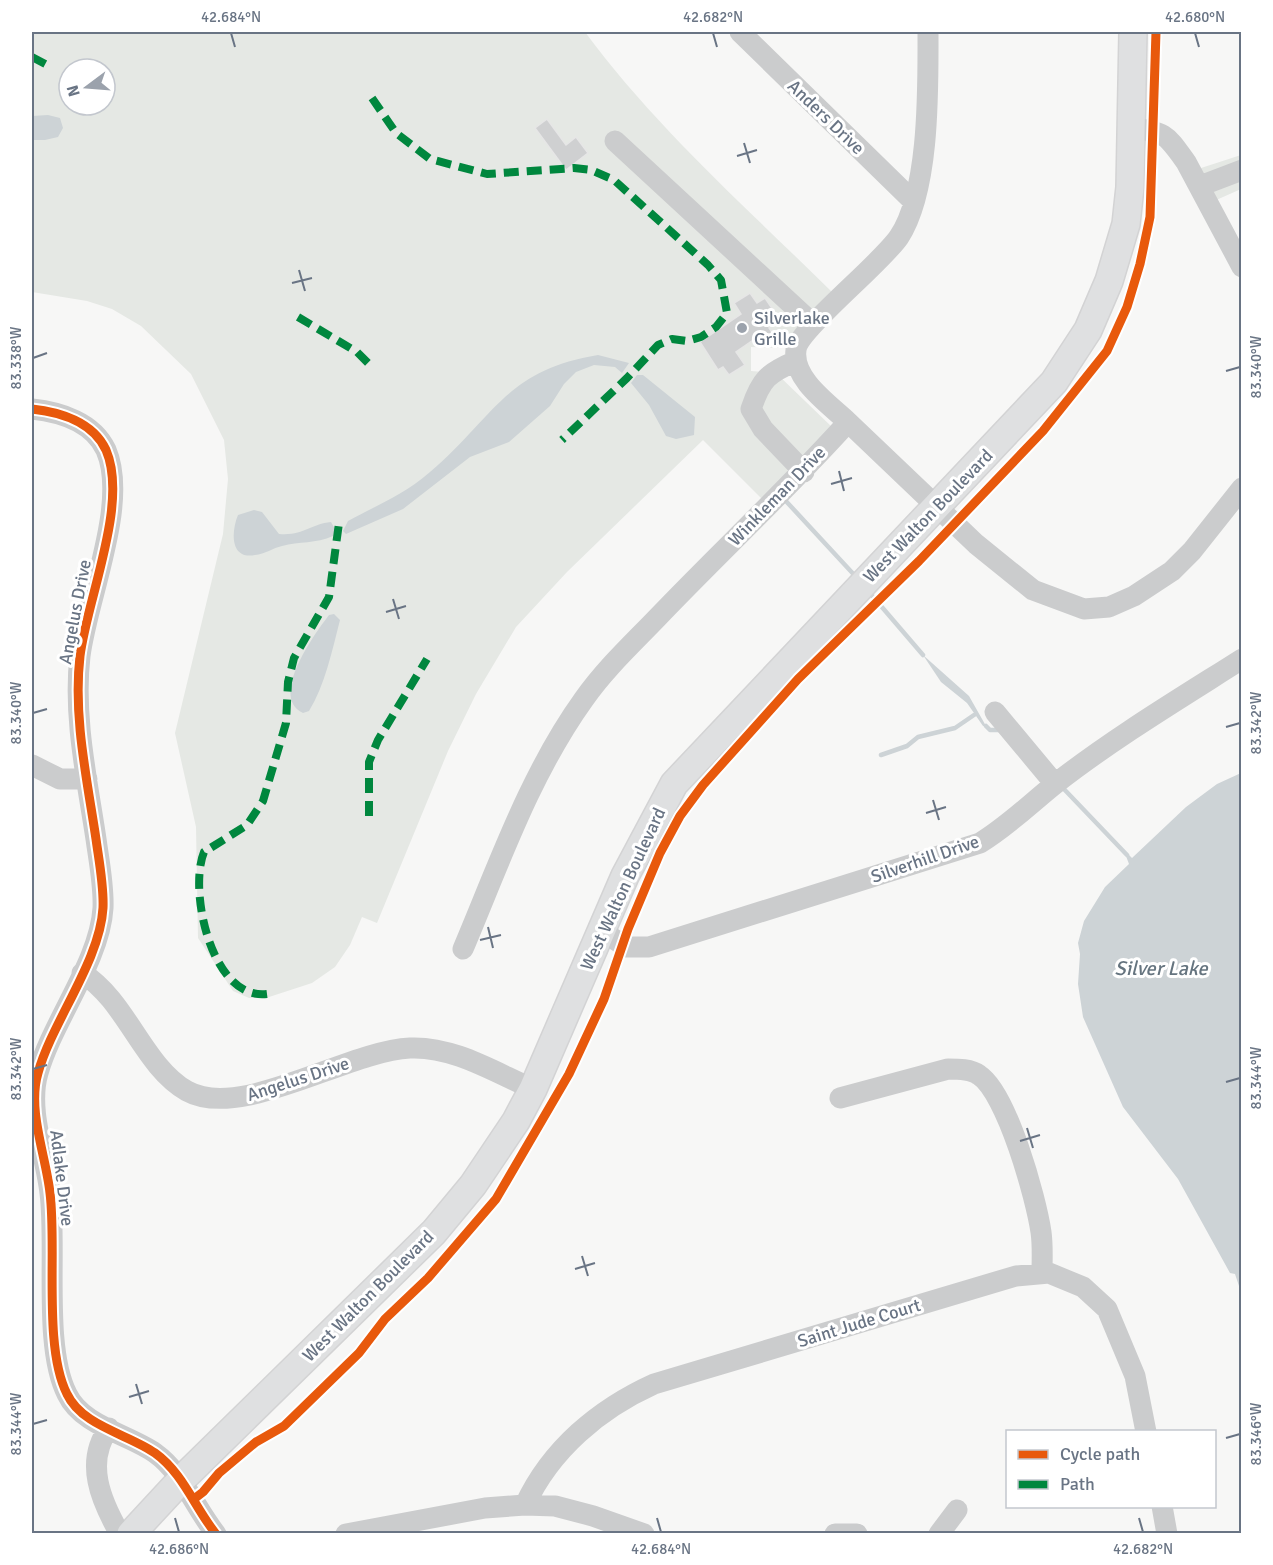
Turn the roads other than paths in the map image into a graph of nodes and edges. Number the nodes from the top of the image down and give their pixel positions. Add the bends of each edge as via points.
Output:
1 (740, 32) edge
2 (928, 32) edge
3 (1133, 32) edge
4 (1131, 128) junction
5 (615, 141) dead end
6 (1242, 170) edge
7 (1200, 186) junction
8 (913, 201) junction
9 (1242, 267) edge
10 (813, 324) junction
11 (796, 361) junction
12 (32, 410) edge
13 (848, 422) junction
14 (804, 472) junction
15 (1242, 488) edge
16 (938, 506) junction
17 (1242, 659) edge
18 (995, 712) dead end
19 (32, 765) edge
20 (87, 779) junction
21 (1055, 784) junction
22 (602, 931) junction
23 (463, 948) dead end
24 (82, 973) junction
25 (534, 1089) junction
26 (840, 1098) dead end
27 (1042, 1274) junction
28 (109, 1428) junction
29 (1146, 1430) edge
30 (180, 1480) junction
31 (525, 1505) junction
32 (1162, 1508) edge
33 (957, 1510) dead end
34 (120, 1533) edge
35 (131, 1533) edge
36 (216, 1533) edge
37 (346, 1533) edge
38 (644, 1533) edge
39 (835, 1533) edge
40 (857, 1533) edge
41 (939, 1533) edge
42 (1167, 1533) edge

1 - 8 street, Anders Drive
2 - 8 street via 926,130
3 - 4 main road, West Walton Boulevard
4 - 7 street via 1160,131
4 - 16 main road, West Walton Boulevard via 1126,224 1109,281 1088,330 1054,382
5 - 10 street
6 - 7 street
7 - 9 street
8 - 10 street via 905,225 886,255
10 - 11 street via 799,339
11 - 13 street via 804,378
11 - 14 street via 772,371 758,389 751,409 763,429
12 - 20 street, Angelus Drive via 74,419 89,429 105,449 113,479 106,543 80,657 78,695
13 - 14 street, Winkleman Drive
13 - 16 street
14 - 23 street, Winkleman Drive via 676,598 580,704 531,789
15 - 16 street via 1172,571 1110,607 1084,609 1033,590 976,544
16 - 22 main road, West Walton Boulevard via 674,784 625,876
17 - 21 street, Silverhill Drive
18 - 21 street
19 - 20 street via 60,779
20 - 24 street, Angelus Drive via 103,910
21 - 22 street, Silverhill Drive via 1003,829 980,843 649,947 626,947
22 - 25 main road, West Walton Boulevard
24 - 25 street, Angelus Drive via 102,986 168,1075 187,1091 211,1099 237,1099 359,1059 407,1048 445,1051
24 - 28 street, Adlake Drive via 36,1076 36,1102 50,1193 55,1341 60,1377 79,1412
25 - 30 main road, West Walton Boulevard via 473,1185 434,1232
26 - 27 street via 948,1069 979,1074 1003,1110 1022,1157 1040,1230
27 - 29 street, Saint Jude Court via 1049,1273 1083,1287 1107,1309 1135,1376
27 - 31 street, Saint Jude Court via 1016,1276 654,1384 606,1410 555,1455 536,1480
28 - 30 street, Adlake Drive via 158,1455
28 - 34 street via 100,1440 96,1478
30 - 35 main road, West Walton Boulevard
30 - 36 street, Adlake Drive
31 - 37 street via 485,1508
31 - 38 street via 564,1509
32 - 42 street
33 - 41 street
39 - 40 street

